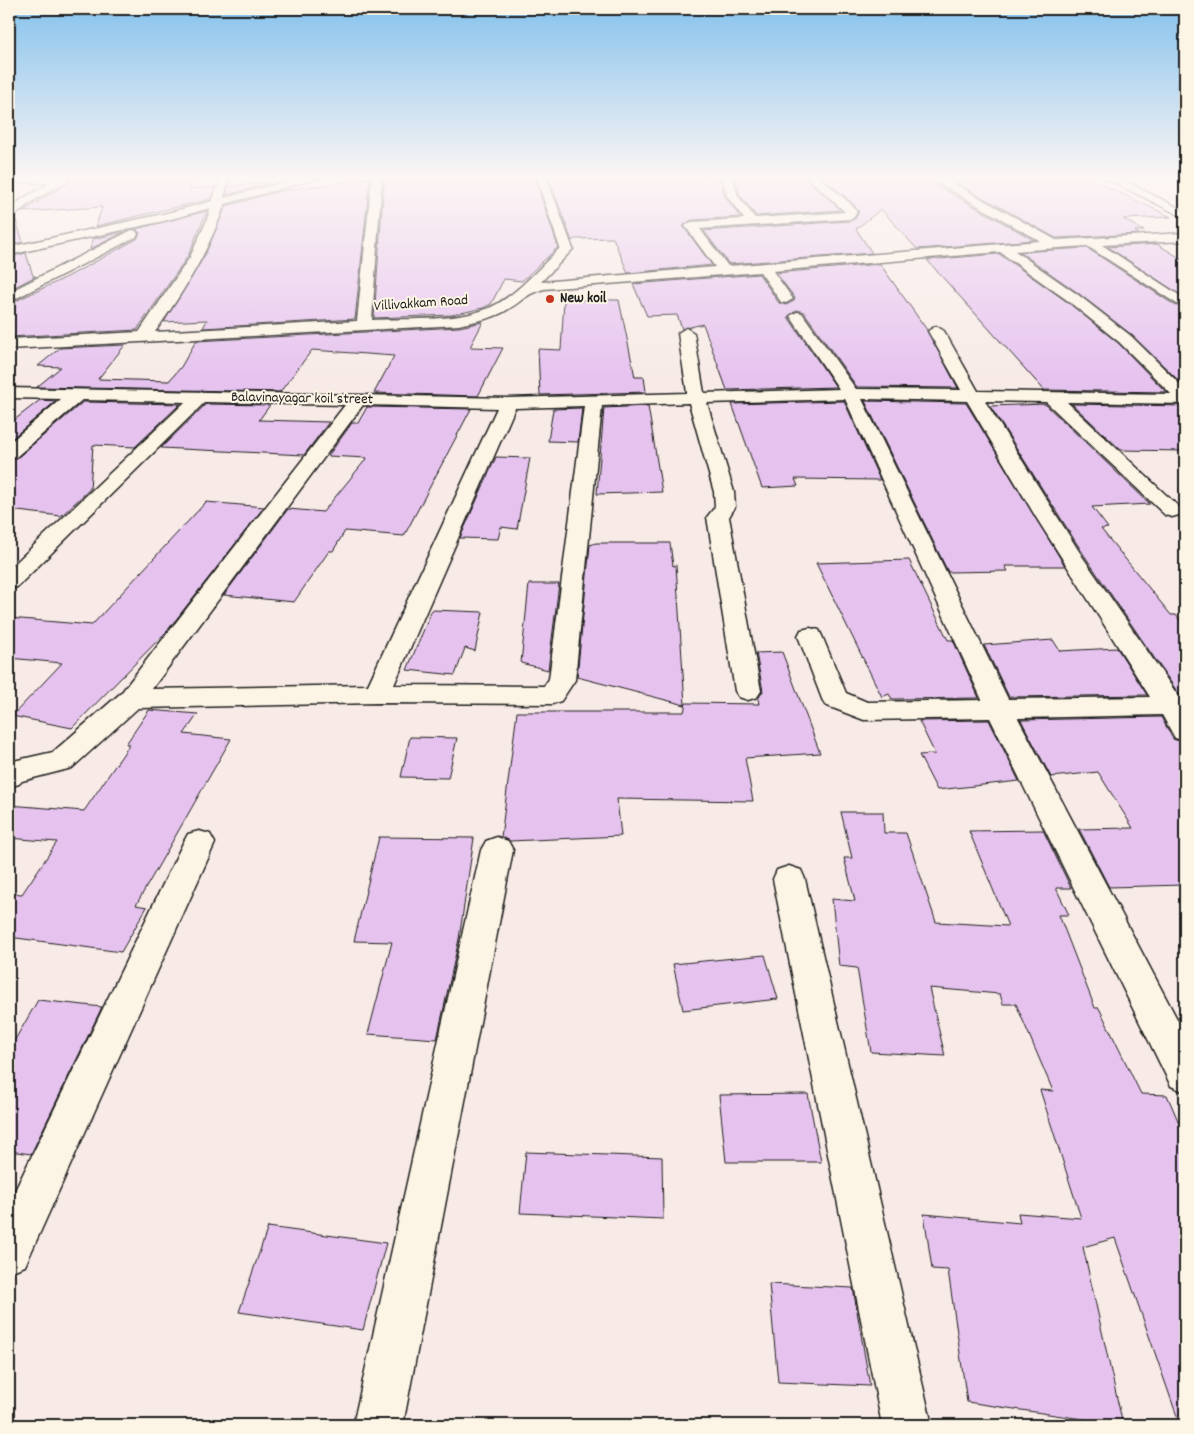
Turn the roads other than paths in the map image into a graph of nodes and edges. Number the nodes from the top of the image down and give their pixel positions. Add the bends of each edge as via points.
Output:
1 (46, 243) edge
2 (114, 243) edge
3 (204, 243) edge
4 (372, 243) edge
5 (565, 243) edge
6 (704, 243) edge
7 (1073, 243) edge
8 (1090, 243) edge
9 (1054, 244) joint
10 (1002, 248) junction
11 (9, 251) edge
12 (764, 267) junction
13 (724, 270) junction
14 (524, 290) junction
15 (9, 298) edge
16 (786, 299) dead end
17 (1177, 300) dead end
18 (797, 316) dead end
19 (364, 324) junction
20 (936, 331) dead end
21 (686, 333) dead end
22 (144, 336) junction
23 (9, 344) edge
24 (9, 393) edge
25 (78, 394) junction
26 (851, 394) junction
27 (971, 396) junction
28 (200, 397) junction
29 (696, 397) junction
30 (1051, 397) junction
31 (594, 399) junction
32 (1185, 399) edge
33 (358, 400) junction
34 (508, 403) junction
35 (9, 453) edge
36 (1172, 511) dead end
37 (9, 582) edge
38 (810, 636) dead end
39 (748, 691) dead end
40 (377, 694) junction
41 (131, 699) junction
42 (1171, 706) junction
43 (1000, 710) junction
44 (1185, 731) edge
45 (10, 773) edge
46 (199, 843) dead end
47 (497, 850) dead end
48 (789, 879) dead end
49 (1185, 1073) edge
50 (9, 1250) edge
51 (378, 1425) edge
52 (907, 1425) edge

1 - 11 street
2 - 15 street
3 - 22 street via 185,280
4 - 19 street
5 - 14 street via 567,249
6 - 13 street
7 - 9 street, Villivakkam Road
8 - 17 street
9 - 10 street, Villivakkam Road
10 - 12 street, Villivakkam Road
10 - 32 street via 1125,339
12 - 13 street, Villivakkam Road
12 - 16 street
13 - 14 street, Villivakkam Road via 544,285
14 - 19 street, Villivakkam Road via 502,307 483,315 459,320
18 - 26 street
19 - 22 street, Villivakkam Road
20 - 27 street
21 - 29 street
22 - 23 street, Villivakkam Road
24 - 25 street, Balavinayagar koil street
25 - 28 street, Balavinayagar koil street
25 - 35 street
26 - 27 street, Balavinayagar koil street
26 - 29 street, Balavinayagar koil street
26 - 43 street
27 - 30 street, Balavinayagar koil street
27 - 42 street via 1115,624
28 - 33 street, Balavinayagar koil street
28 - 37 street
29 - 31 street, Balavinayagar koil street
29 - 39 street via 724,492 725,507 718,517
30 - 32 street, Balavinayagar koil street
30 - 36 street
31 - 34 street, Balavinayagar koil street
31 - 40 street via 562,680 552,695
33 - 34 street, Balavinayagar koil street
33 - 41 street
34 - 40 street
38 - 43 street via 835,699 848,705 864,711
40 - 41 street
41 - 45 street via 62,761
42 - 43 street
42 - 44 street
43 - 49 street
46 - 50 street
47 - 51 street
48 - 52 street

